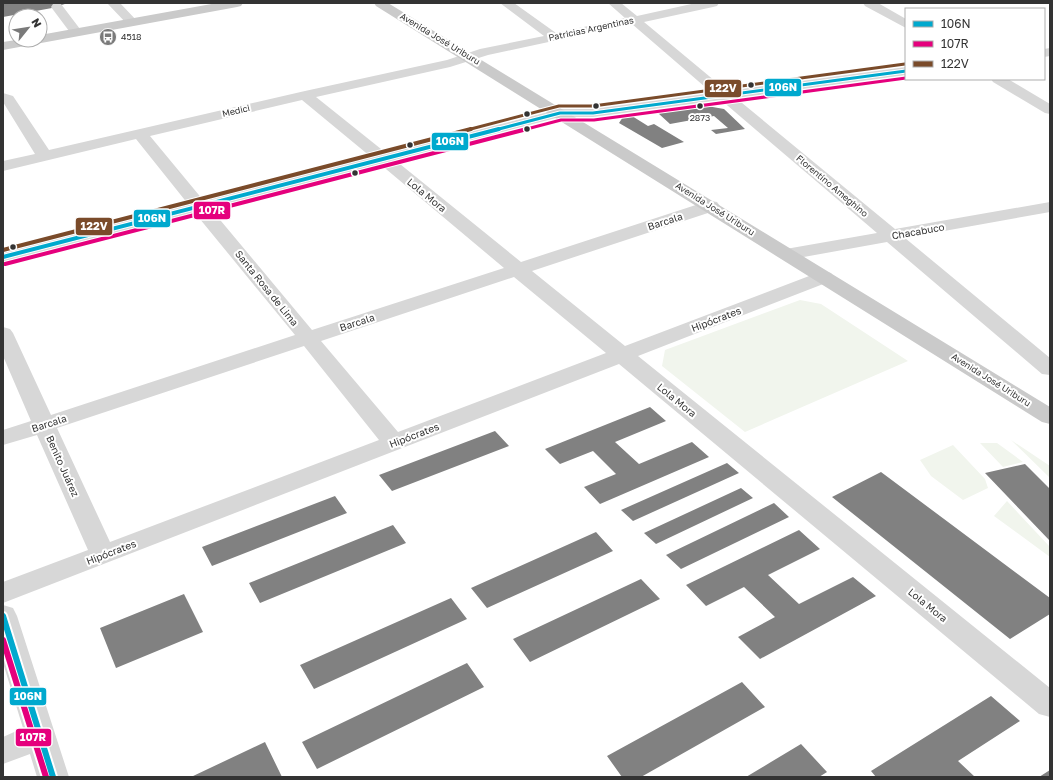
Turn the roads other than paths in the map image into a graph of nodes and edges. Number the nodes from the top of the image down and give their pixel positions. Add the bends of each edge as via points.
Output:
1 (113, 3) edge
2 (237, 3) edge
3 (380, 3) edge
4 (506, 3) edge
5 (614, 3) edge
6 (713, 3) edge
7 (869, 3) edge
8 (57, 7) dead end
9 (634, 20) junction
10 (132, 22) junction
11 (905, 23) edge
12 (76, 32) junction
13 (48, 37) edge
14 (554, 37) junction
15 (469, 57) junction
16 (905, 71) edge
17 (1000, 80) edge
18 (305, 95) junction
19 (724, 96) junction
20 (3, 97) edge
21 (1050, 110) edge
22 (560, 113) junction
23 (140, 134) junction
24 (45, 156) junction
25 (383, 159) junction
26 (3, 166) edge
27 (200, 206) junction
28 (710, 206) junction
29 (1050, 207) edge
30 (891, 235) junction
31 (787, 254) junction
32 (3, 257) edge
33 (518, 269) junction
34 (824, 277) junction
35 (3, 333) edge
36 (308, 338) junction
37 (622, 355) junction
38 (1050, 369) edge
39 (1050, 417) edge
40 (45, 424) junction
41 (3, 438) edge
42 (394, 443) junction
43 (103, 555) junction
44 (3, 593) edge
45 (3, 616) edge
46 (1050, 705) edge
47 (40, 735) junction
48 (3, 751) edge
49 (53, 777) edge

1 - 10 street
2 - 10 main road
3 - 15 main road, Avenida José Uriburu
4 - 14 street
5 - 9 street, Florentino Ameghino
6 - 9 street, Patricias Argentinas
7 - 11 street
8 - 12 street
9 - 14 street, Patricias Argentinas
9 - 19 street, Florentino Ameghino
10 - 12 main road
12 - 13 main road
14 - 15 street, Patricias Argentinas
15 - 18 street, Medici
15 - 22 main road, Avenida José Uriburu
16 - 19 street
17 - 21 street
18 - 23 street, Medici
18 - 25 street, Lola Mora
19 - 22 street via 593,113
19 - 30 street, Florentino Ameghino
20 - 24 street via 8,98
22 - 25 street
22 - 28 main road, Avenida José Uriburu
23 - 24 street, Medici
23 - 27 street, Santa Rosa de Lima
24 - 26 street, Medici
25 - 27 street
25 - 33 street, Lola Mora
27 - 32 street
27 - 36 street, Santa Rosa de Lima
28 - 31 main road, Avenida José Uriburu
28 - 33 street, Barcala
29 - 30 street, Chacabuco
30 - 31 street, Chacabuco
30 - 38 street, Florentino Ameghino
31 - 34 main road, Avenida José Uriburu
33 - 36 street, Barcala
33 - 37 street, Lola Mora
34 - 37 street, Hipócrates
34 - 39 main road, Avenida José Uriburu
35 - 40 street, Benito Juárez
36 - 40 street, Barcala
36 - 42 street, Santa Rosa de Lima
37 - 42 street, Hipócrates
37 - 46 street, Lola Mora
40 - 41 street, Barcala
40 - 43 street, Benito Juárez
42 - 43 street, Hipócrates
43 - 44 street, Hipócrates
45 - 47 street
47 - 48 street
47 - 49 street

